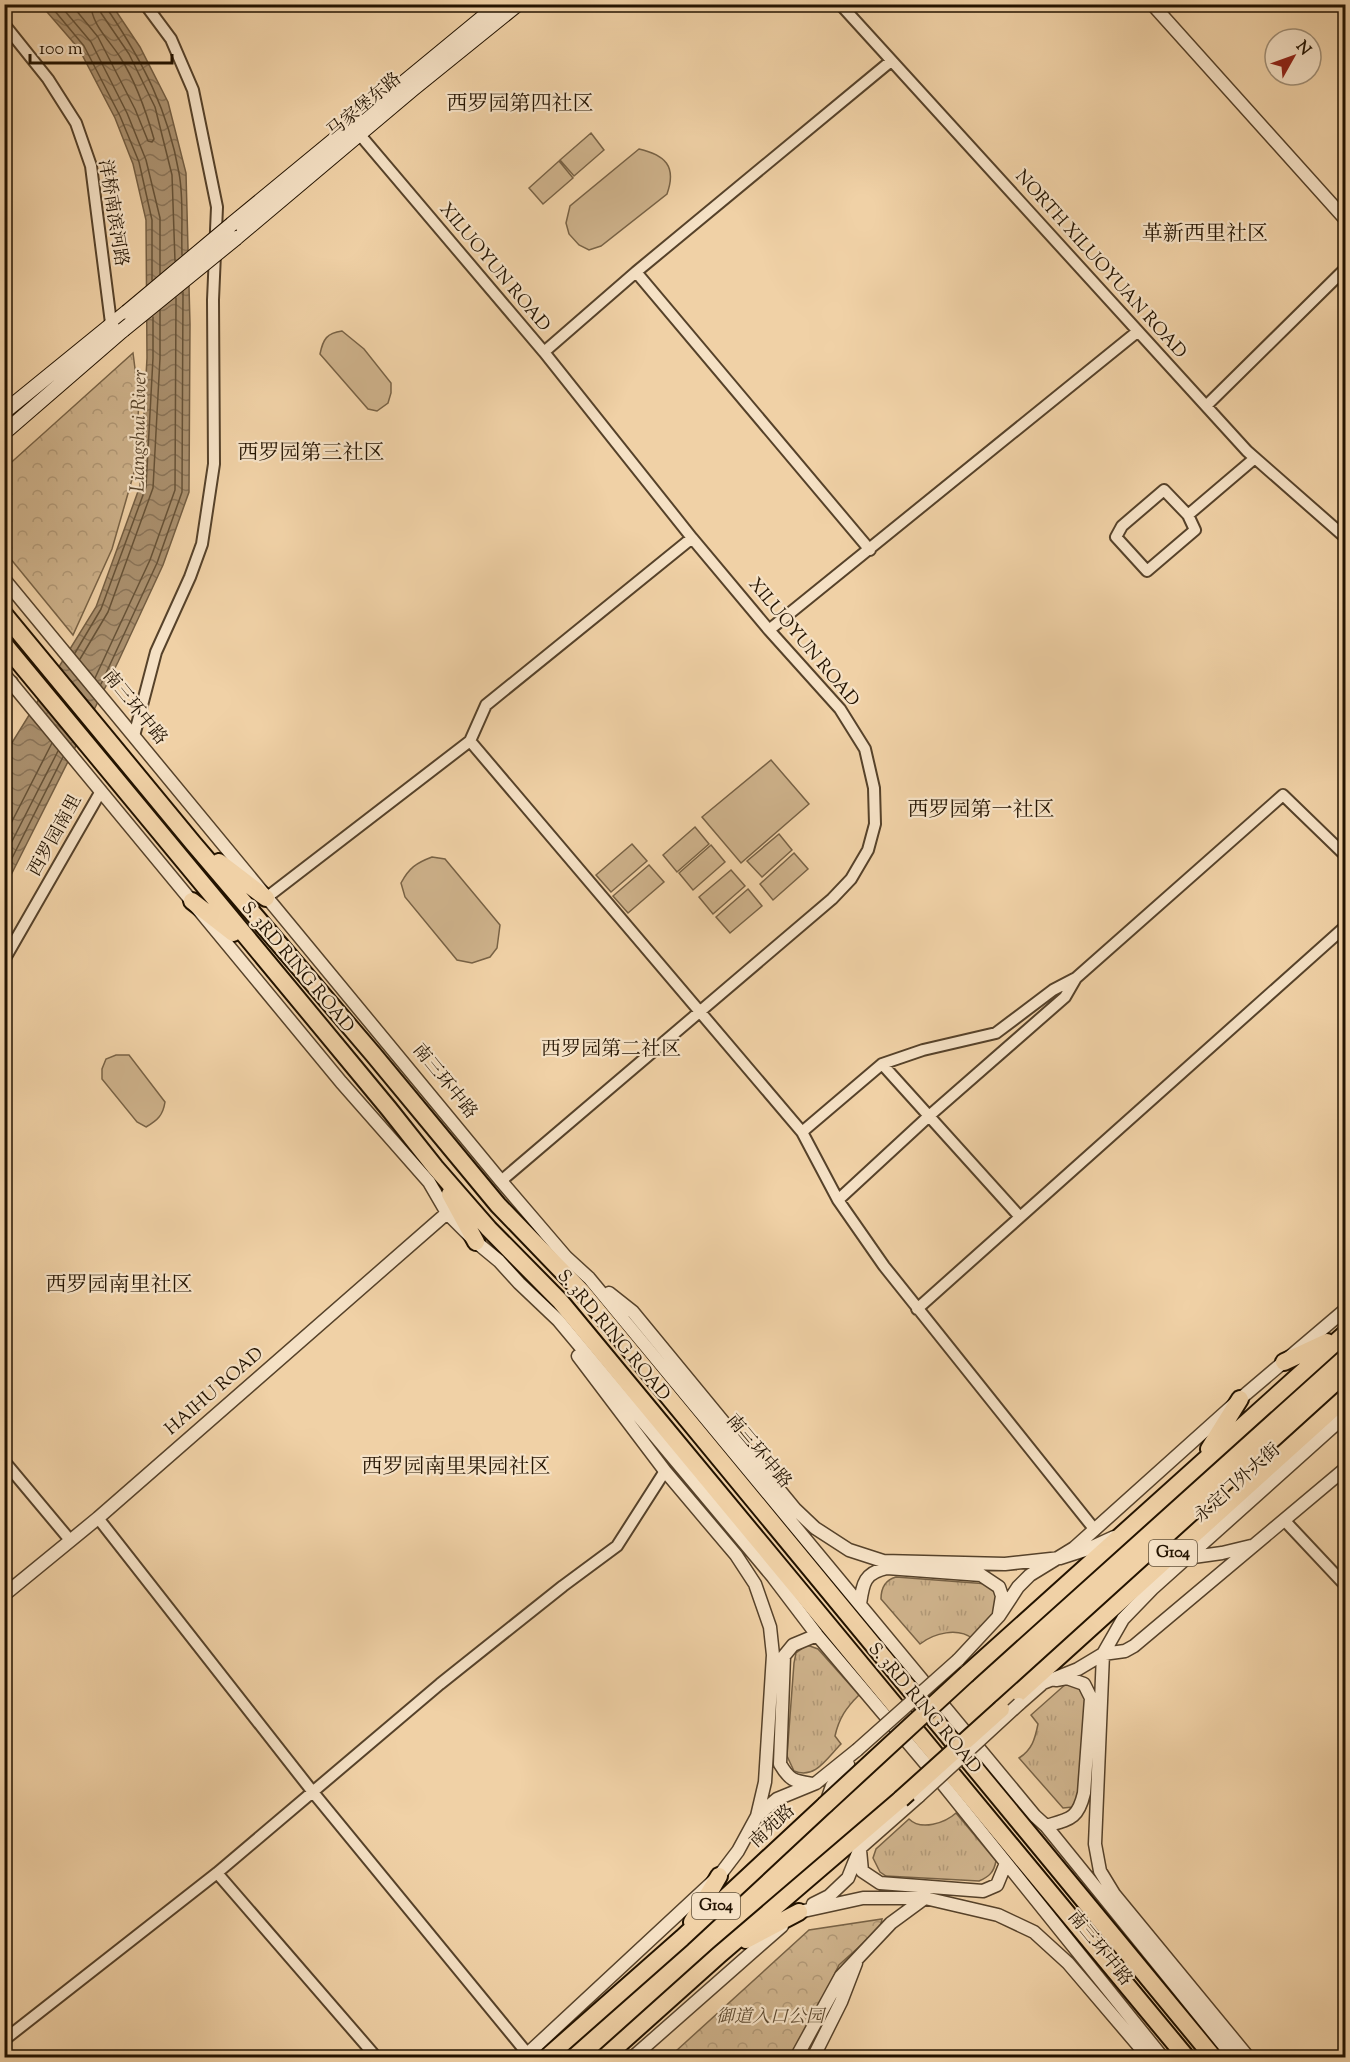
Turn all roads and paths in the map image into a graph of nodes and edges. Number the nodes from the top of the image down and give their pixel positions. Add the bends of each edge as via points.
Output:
1 (146, 4) edge
2 (499, 4) edge
3 (518, 4) edge
4 (840, 4) edge
5 (1152, 4) edge
6 (4, 24) edge
7 (891, 61) junction
8 (356, 130) junction
9 (1346, 220) edge
10 (234, 231) junction
11 (1346, 268) edge
12 (636, 272) junction
13 (117, 327) junction
14 (1137, 332) junction
15 (544, 352) junction
16 (1207, 405) junction
17 (4, 412) edge
18 (4, 433) edge
19 (1255, 458) junction
20 (1188, 515) junction
21 (692, 538) junction
22 (1346, 538) edge
23 (870, 550) junction
24 (4, 579) edge
25 (4, 614) edge
26 (770, 630) junction
27 (4, 644) edge
28 (8, 678) edge
29 (4, 697) edge
30 (134, 736) junction
31 (470, 741) junction
32 (100, 790) junction
33 (193, 843) junction
34 (1346, 856) edge
35 (266, 898) junction
36 (192, 901) junction
37 (1346, 926) edge
38 (262, 956) junction
39 (4, 960) edge
40 (1076, 978) junction
41 (700, 1011) junction
42 (882, 1064) junction
43 (929, 1116) junction
44 (802, 1132) junction
45 (435, 1167) junction
46 (501, 1181) junction
47 (838, 1200) junction
48 (447, 1213) junction
49 (1020, 1217) junction
50 (476, 1242) junction
51 (566, 1257) joint
52 (519, 1283) junction
53 (586, 1285) junction
54 (1346, 1309) edge
55 (917, 1310) junction
56 (558, 1320) junction
57 (583, 1330) junction
58 (1344, 1334) edge
59 (1284, 1362) junction
60 (1346, 1397) edge
61 (1240, 1399) junction
62 (1346, 1415) edge
63 (4, 1461) edge
64 (1196, 1468) junction
65 (1346, 1468) edge
66 (665, 1471) junction
67 (98, 1518) junction
68 (1284, 1520) junction
69 (1095, 1530) junction
70 (1124, 1533) junction
71 (70, 1540) junction
72 (1256, 1544) junction
73 (1060, 1558) junction
74 (1185, 1558) junction
75 (1346, 1586) edge
76 (4, 1596) edge
77 (860, 1604) junction
78 (999, 1616) junction
79 (817, 1635) junction
80 (1103, 1654) junction
81 (1043, 1683) junction
82 (858, 1750) junction
83 (813, 1784) junction
84 (312, 1791) junction
85 (825, 1805) junction
86 (757, 1816) junction
87 (1046, 1826) junction
88 (860, 1848) junction
89 (1006, 1863) junction
90 (217, 1873) junction
91 (719, 1876) junction
92 (925, 1898) junction
93 (799, 1912) junction
94 (682, 1938) junction
95 (719, 1954) junction
96 (859, 1956) junction
97 (1148, 2010) junction
98 (1193, 2033) junction
99 (4, 2040) edge
100 (527, 2056) edge
101 (377, 2058) edge
102 (546, 2058) edge
103 (604, 2058) edge
104 (632, 2058) edge
105 (796, 2058) edge
106 (813, 2058) edge
107 (1149, 2058) edge
108 (1163, 2058) edge
109 (1170, 2058) edge
110 (1187, 2058) edge
111 (1214, 2058) edge
112 (1221, 2058) edge
113 (1234, 2058) edge
114 (1249, 2058) edge

1 - 30 street via 171,39 193,90 217,207 214,464 202,544 156,652
2 - 8 main road
3 - 8 main road, 马家堡东路
4 - 7 street, NORTH XILUOYUAN ROAD
5 - 9 street
6 - 13 street, 洋桥南滨河路 via 48,79 76,123 91,166
7 - 12 street
7 - 14 street, NORTH XILUOYUAN ROAD
8 - 10 main road, 马家堡东路
8 - 15 street, XILUOYUN ROAD
10 - 13 main road, bridge
10 - 13 main road, bridge via 126,312
11 - 16 street
12 - 15 street
12 - 23 street
13 - 17 main road
13 - 18 main road
14 - 16 street, NORTH XILUOYUAN ROAD
14 - 23 street
15 - 21 street, XILUOYUN ROAD
16 - 19 street, NORTH XILUOYUAN ROAD
19 - 20 street
19 - 22 street, NORTH XILUOYUAN ROAD
20 - 20 street via 1195,530 1147,570 1116,537 1122,526 1164,490
21 - 26 street, XILUOYUN ROAD
21 - 31 street via 486,705
23 - 26 street
24 - 30 street, 南三环中路
25 - 33 highway, S. 3RD RING ROAD
26 - 41 street, XILUOYUN ROAD via 840,709 865,749 874,788 875,824 867,850 845,886
27 - 38 highway, S. 3RD RING ROAD
28 - 29 street
28 - 32 street
30 - 35 street, 南三环中路
31 - 35 street
31 - 41 street
32 - 36 street
32 - 39 street, 西罗园南里
33 - 35 highway
33 - 53 highway, S. 3RD RING ROAD via 498,1205
34 - 40 street via 1283,795
35 - 46 street, 南三环中路
36 - 38 highway
36 - 48 street via 429,1182
37 - 49 street
38 - 45 highway, S. 3RD RING ROAD
40 - 42 street via 1053,990 996,1033
40 - 43 street via 1065,997
41 - 44 street
41 - 46 street, XILUOYUN ROAD
42 - 43 street
42 - 44 street
43 - 47 street
43 - 49 street
44 - 47 street
45 - 50 highway
45 - 57 highway, S. 3RD RING ROAD
46 - 51 street, 南三环中路
47 - 55 street
48 - 50 street
48 - 67 street, HAIHU ROAD
49 - 55 street
50 - 52 street
51 - 53 highway
52 - 56 street
52 - 66 street
53 - 73 street via 633,1312 795,1509 815,1528 849,1550 883,1561 1005,1564
53 - 77 street, 南三环中路
53 - 98 highway, S. 3RD RING ROAD
54 - 59 street
55 - 69 street
56 - 57 highway
56 - 79 street, 南三环中路
57 - 97 highway, S. 3RD RING ROAD
58 - 59 highway
58 - 64 highway, G104
59 - 61 street
60 - 95 highway, G104, bridge via 901,1799
61 - 64 highway
61 - 69 street
62 - 74 street, 永定门外大街
63 - 71 street
64 - 70 highway, G104
65 - 68 street
66 - 84 street via 617,1546 440,1684
66 - 86 street via 736,1555 755,1584 770,1627 773,1655 765,1782
67 - 71 street, HAIHU ROAD
67 - 84 street
68 - 72 street
68 - 75 street
69 - 73 street
70 - 73 street
70 - 85 highway, 南苑路 / G104, bridge
71 - 76 street, HAIHU ROAD
72 - 74 street
72 - 80 street via 1134,1646
73 - 78 street via 1030,1575
74 - 80 street, 永定门外大街 via 1123,1619
77 - 78 street via 863,1585 877,1570 967,1573 981,1575 999,1587
77 - 87 street, 南三环中路
78 - 82 street, bridge via 958,1660
79 - 83 street via 793,1645 784,1656 780,1764 794,1781
79 - 89 street, 南三环中路
80 - 81 street, 永定门外大街
80 - 114 street via 1095,1844 1100,1871 1114,1894
81 - 87 street via 1066,1678 1084,1684 1091,1698 1080,1808 1072,1817
81 - 88 street, 永定门外大街, bridge
82 - 83 street
82 - 85 street via 832,1786
83 - 86 street via 777,1799
84 - 90 street
84 - 100 street
85 - 94 highway, 南苑路 / G104
86 - 91 street
87 - 113 street, 南三环中路
88 - 89 street via 862,1871 880,1883 983,1891 997,1885
88 - 93 street via 848,1878 829,1896
89 - 108 street, 南三环中路
90 - 99 street
90 - 101 street
91 - 94 highway
91 - 100 street
92 - 93 street via 863,1898
92 - 96 street via 891,1923
92 - 107 street via 998,1915 1034,1932 1068,1963
93 - 95 highway
93 - 104 street
94 - 102 highway, 南苑路 / G104
95 - 103 highway, G104
96 - 105 street via 841,1976
96 - 106 street via 842,2002
97 - 109 highway
97 - 110 highway, S. 3RD RING ROAD
98 - 111 highway, S. 3RD RING ROAD
98 - 112 highway

